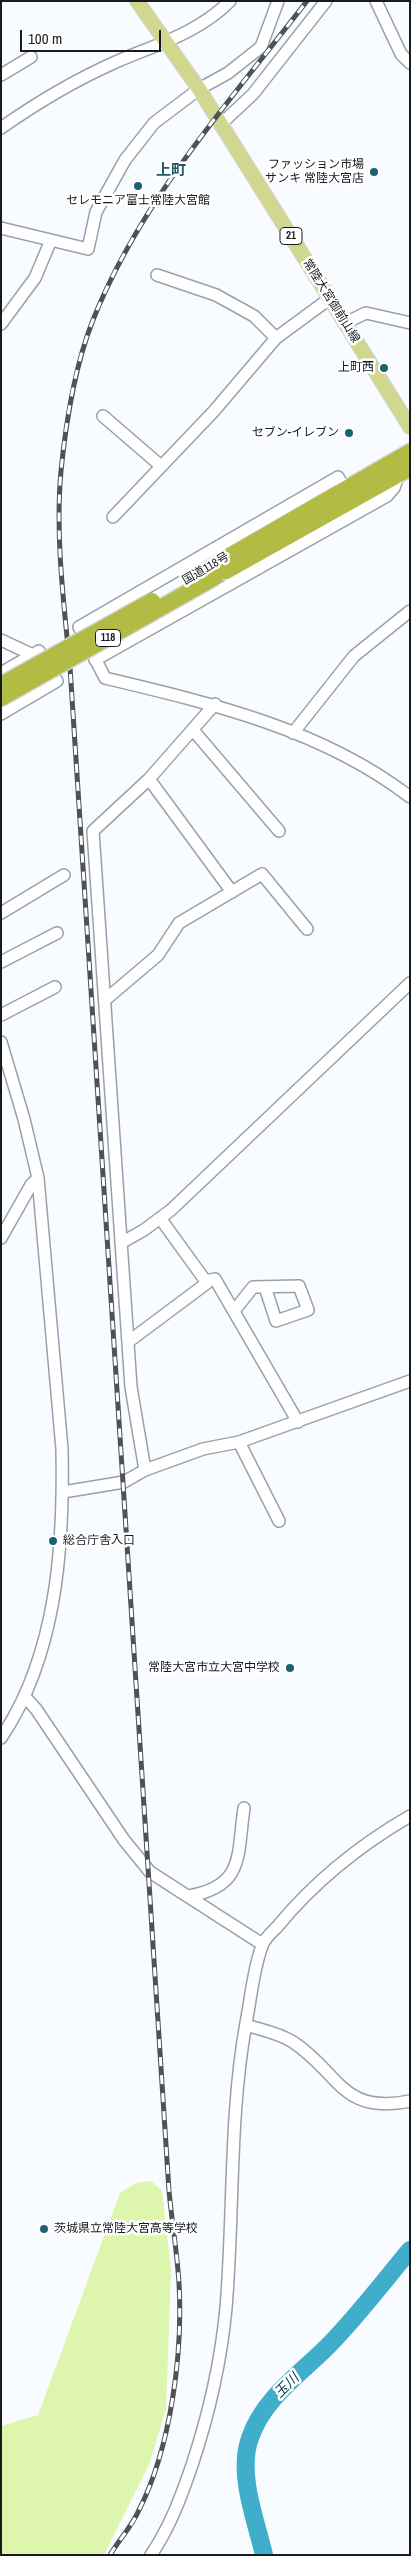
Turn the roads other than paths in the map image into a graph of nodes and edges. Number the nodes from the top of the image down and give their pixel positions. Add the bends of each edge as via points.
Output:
1 (137, 1) edge
2 (230, 1) edge
3 (278, 1) edge
4 (326, 1) edge
5 (376, 1) edge
6 (166, 42) junction
7 (31, 57) dead end
8 (410, 63) edge
9 (1, 75) edge
10 (199, 90) junction
11 (221, 124) junction
12 (2, 126) edge
13 (1, 228) edge
14 (51, 240) junction
15 (157, 275) dead end
16 (329, 298) junction
17 (345, 323) junction
18 (410, 323) edge
19 (1, 324) edge
20 (276, 338) junction
21 (102, 416) dead end
22 (410, 427) edge
23 (410, 452) edge
24 (161, 466) junction
25 (404, 471) edge
26 (345, 489) junction
27 (113, 517) dead end
28 (212, 573) junction
29 (410, 611) edge
30 (1, 640) edge
31 (33, 655) junction
32 (95, 660) junction
33 (1, 673) edge
34 (1, 685) edge
35 (1, 698) edge
36 (215, 704) junction
37 (1, 714) edge
38 (193, 730) junction
39 (294, 733) junction
40 (149, 779) junction
41 (410, 797) edge
42 (279, 831) dead end
43 (64, 875) dead end
44 (232, 892) junction
45 (1, 913) edge
46 (307, 929) dead end
47 (56, 933) dead end
48 (1, 962) edge
49 (409, 984) edge
50 (55, 987) dead end
51 (105, 1000) junction
52 (1, 1015) edge
53 (1, 1042) edge
54 (6, 1076) edge
55 (38, 1178) junction
56 (160, 1218) junction
57 (1, 1238) edge
58 (121, 1243) junction
59 (205, 1281) junction
60 (265, 1287) dead end
61 (234, 1311) junction
62 (128, 1342) junction
63 (410, 1381) edge
64 (298, 1422) junction
65 (238, 1442) junction
66 (145, 1470) junction
67 (63, 1492) junction
68 (279, 1521) dead end
69 (26, 1698) junction
70 (1, 1738) edge
71 (244, 1808) dead end
72 (410, 1816) edge
73 (189, 1896) junction
74 (262, 1944) junction
75 (246, 2025) junction
76 (410, 2101) edge
77 (151, 2555) edge

1 - 6 main road, 常陸大宮御前山線 / 21
2 - 6 street via 200,25
3 - 10 street via 261,47 228,73
4 - 11 street via 252,94
5 - 8 street via 401,54
6 - 10 main road, 常陸大宮御前山線 / 21
6 - 12 street via 50,96
7 - 9 street
10 - 11 main road, 常陸大宮御前山線 / 21
10 - 14 street via 154,122 125,160 96,212 88,249
11 - 16 main road, 常陸大宮御前山線 / 21
13 - 14 street
14 - 19 street via 35,278
15 - 20 street via 216,295 254,316
16 - 17 main road, 常陸大宮御前山線 / 21
16 - 20 street
17 - 18 street via 366,313
17 - 22 main road, 常陸大宮御前山線 / 21
20 - 24 street via 214,411
21 - 24 street
23 - 26 highway, 国道118号 / 118
24 - 27 street
25 - 28 highway, 国道118号 / 118
25 - 32 street via 387,496
26 - 28 highway, 国道118号 / 118
26 - 32 street via 338,477 79,628
28 - 34 highway, 国道118号 / 118, bridge
28 - 35 highway, 国道118号 / 118, bridge
29 - 39 street via 354,656
30 - 31 street
31 - 33 street
31 - 37 street via 39,652 57,682
32 - 36 street via 105,678
36 - 38 street
36 - 39 street
38 - 40 street
38 - 42 street
39 - 41 street via 374,772
40 - 44 street
40 - 51 street via 93,831
43 - 45 street
44 - 46 street via 262,874
44 - 51 street via 179,923 158,955
47 - 48 street
49 - 56 street
50 - 52 street
51 - 58 street
53 - 54 street
54 - 55 street via 32,1148
55 - 57 street
55 - 67 street
56 - 58 street
56 - 59 street
58 - 62 street
59 - 61 street via 216,1279
59 - 62 street via 207,1283
60 - 61 street via 253,1287
61 - 64 street
62 - 66 street via 131,1387
63 - 64 street
64 - 65 street
65 - 66 street via 203,1449
65 - 68 street
66 - 67 street via 124,1482
67 - 69 street via 59,1548 47,1624
69 - 70 street
69 - 73 street via 138,1858 150,1872
71 - 73 street via 236,1863 230,1877 219,1887
72 - 74 street via 378,1835 334,1870 309,1892
73 - 74 street
74 - 75 street
75 - 76 street via 279,2034 292,2042 347,2093 362,2101 385,2105
75 - 77 street via 235,2094 228,2270 219,2359 204,2424 179,2502

